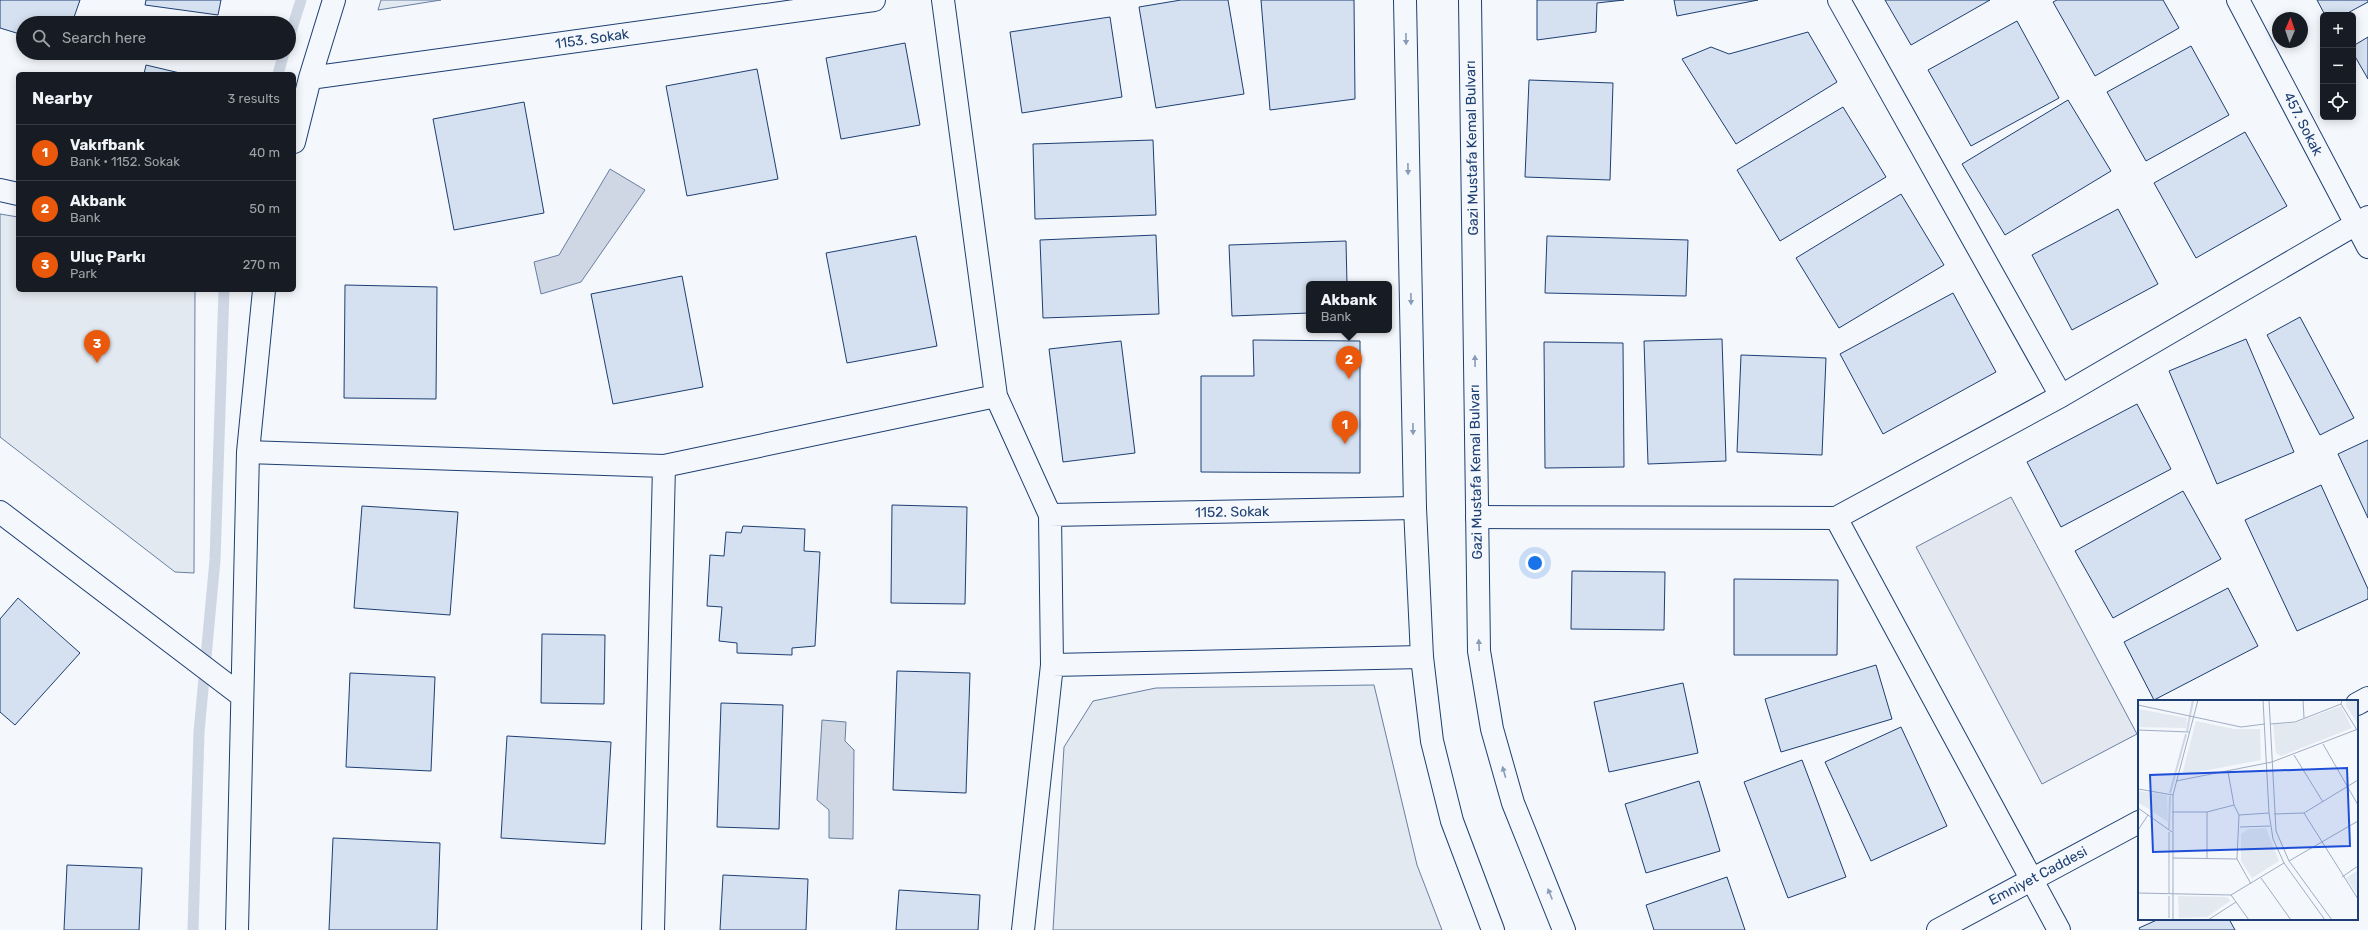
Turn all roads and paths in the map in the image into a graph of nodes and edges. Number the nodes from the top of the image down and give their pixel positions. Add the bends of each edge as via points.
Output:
1 (334, 0) edge
2 (874, 0) edge
3 (943, 0) edge
4 (1405, 0) edge
5 (1470, 0) edge
6 (1839, 0) edge
7 (2238, 0) edge
8 (310, 78) junction
9 (296, 134) edge
10 (0, 190) edge
11 (16, 194) edge
12 (2361, 220) edge
13 (2368, 247) edge
14 (264, 292) edge
15 (996, 396) junction
16 (2061, 396) junction
17 (248, 452) junction
18 (664, 466) junction
19 (1415, 508) junction
20 (0, 512) edge
21 (1050, 515) junction
22 (1476, 518) junction
23 (1836, 518) junction
24 (1422, 656) junction
25 (1052, 665) junction
26 (234, 690) junction
27 (2368, 698) edge
28 (2358, 703) edge
29 (2138, 823) edge
30 (2032, 880) junction
31 (237, 930) edge
32 (653, 930) edge
33 (1023, 930) edge
34 (1493, 930) edge
35 (1564, 930) edge
36 (1938, 930) edge
37 (2059, 930) edge

1 - 8 street
2 - 8 street, 1153. Sokak
3 - 15 street
4 -> 19 street
22 -> 5 street, Gazi Mustafa Kemal Bulvarı
6 - 16 street
7 - 12 street, 457. Sokak
8 - 9 street
10 - 11 street
12 - 13 street, 457. Sokak
12 - 16 street
14 - 17 street
15 - 18 street
15 - 21 street
16 - 23 street
17 - 18 street
17 - 26 street
18 - 32 street
19 - 21 street, 1152. Sokak
19 - 24 street
20 - 26 street
21 - 25 street
22 - 23 street
35 -> 22 street, Gazi Mustafa Kemal Bulvarı via 1513,803 1492,729 1479,651
23 - 30 street
24 - 25 street
24 - 34 street via 1432,741 1452,822
25 - 33 street
26 - 31 street
27 - 28 street
29 - 30 street, Emniyet Caddesi
30 - 36 street, Emniyet Caddesi
30 - 37 street

